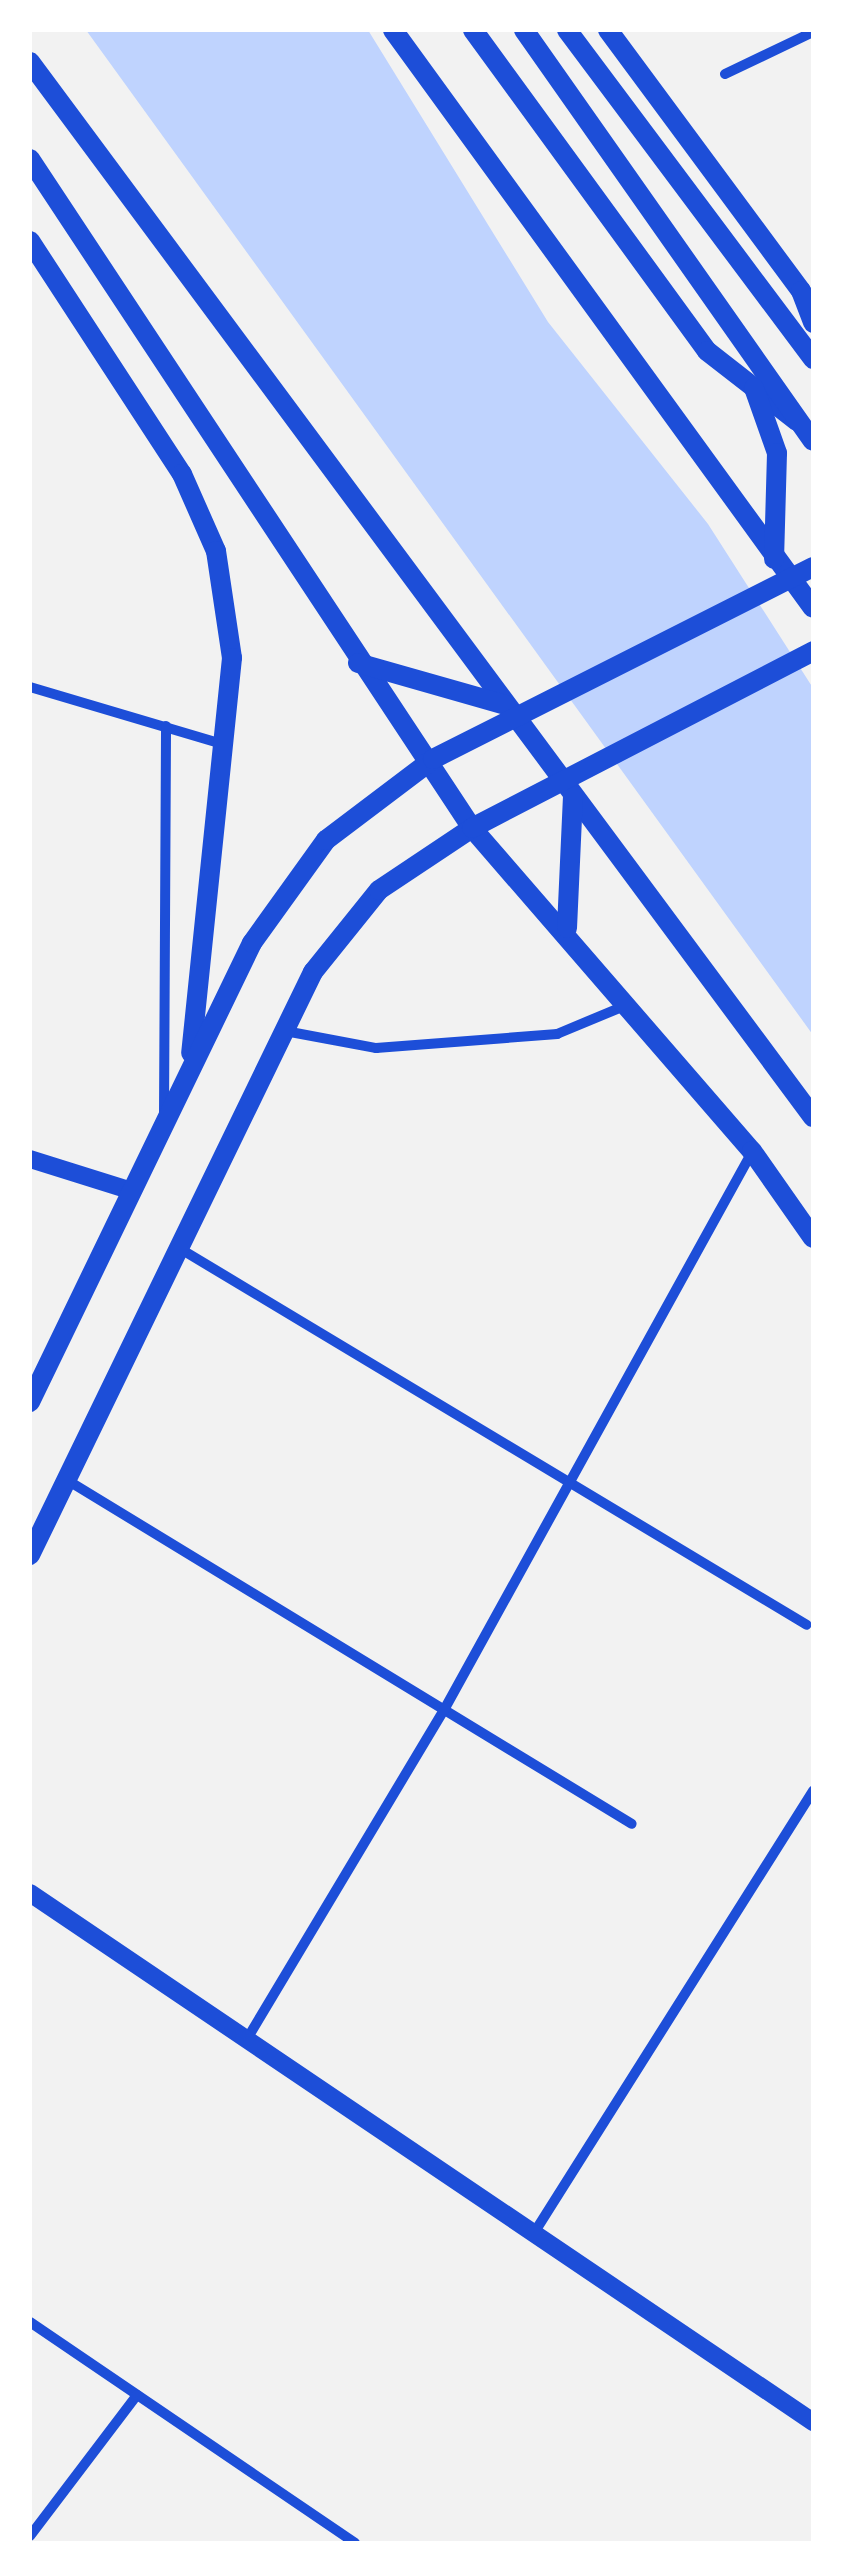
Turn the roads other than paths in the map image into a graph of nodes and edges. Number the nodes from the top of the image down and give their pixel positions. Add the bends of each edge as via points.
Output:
1 (393, 30) edge
2 (473, 30) edge
3 (524, 30) edge
4 (567, 30) edge
5 (608, 30) edge
6 (813, 32) edge
7 (30, 62) edge
8 (725, 74) dead end
9 (30, 159) edge
10 (30, 241) edge
11 (36, 258) edge
12 (813, 323) edge
13 (813, 359) edge
14 (753, 386) junction
15 (798, 421) junction
16 (813, 441) edge
17 (813, 567) edge
18 (772, 584) junction
19 (813, 608) edge
20 (813, 652) edge
21 (358, 662) junction
22 (30, 687) edge
23 (531, 712) junction
24 (166, 726) junction
25 (227, 745) junction
26 (433, 759) junction
27 (574, 775) junction
28 (472, 828) junction
29 (566, 928) junction
30 (622, 1007) junction
31 (284, 1031) junction
32 (188, 1073) junction
33 (813, 1117) edge
34 (164, 1124) junction
35 (752, 1151) junction
36 (30, 1159) edge
37 (132, 1190) junction
38 (813, 1238) edge
39 (179, 1248) junction
40 (30, 1402) edge
41 (66, 1480) junction
42 (570, 1482) junction
43 (30, 1555) edge
44 (807, 1624) dead end
45 (444, 1710) junction
46 (813, 1791) edge
47 (632, 1824) dead end
48 (30, 1893) edge
49 (247, 2040) junction
50 (534, 2233) junction
51 (30, 2322) edge
52 (137, 2394) junction
53 (813, 2422) edge
54 (30, 2536) edge
55 (356, 2543) edge

1 - 19 main road
2 - 14 main road via 707,350
3 - 15 main road
4 - 13 main road
5 - 12 main road via 801,291
6 - 8 street
7 - 33 main road
9 - 21 main road
10 - 11 main road
11 - 25 main road via 182,474 216,551 232,658
14 - 15 main road
14 - 18 main road via 778,453
15 - 16 main road
17 - 18 main road
18 - 23 main road
20 - 27 main road
21 - 23 main road
21 - 26 main road
22 - 24 street
23 - 26 main road
24 - 25 street
24 - 34 street
25 - 32 main road
26 - 28 main road
26 - 32 main road via 326,840 252,942
27 - 28 main road
27 - 29 main road
28 - 29 main road
28 - 31 main road via 379,890 313,972
29 - 30 main road
30 - 31 street via 557,1034 376,1048
30 - 35 main road
31 - 39 main road
32 - 34 main road
34 - 37 main road
35 - 38 main road
35 - 42 street
36 - 37 street
37 - 40 main road
39 - 41 main road
39 - 42 street
41 - 43 main road
41 - 45 street
42 - 44 street
42 - 45 street
45 - 47 street
45 - 49 street
46 - 50 street
48 - 49 street
49 - 50 street
50 - 53 street
51 - 52 street
52 - 54 street
52 - 55 street

